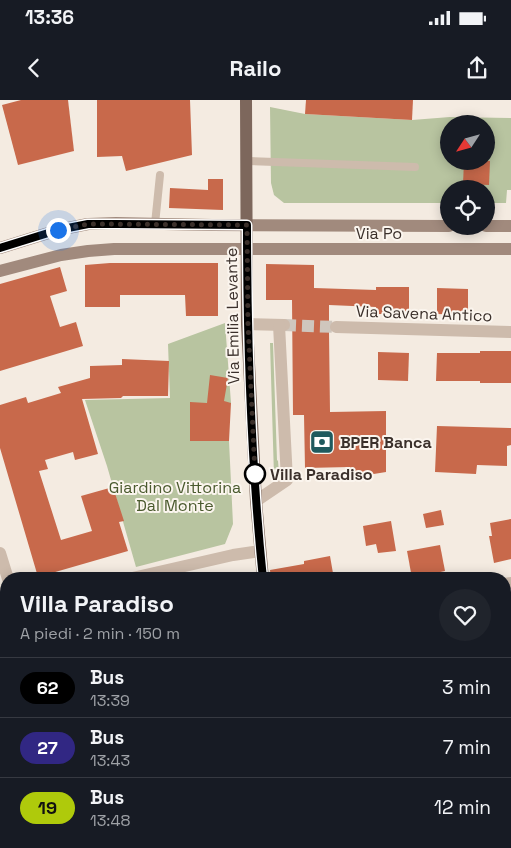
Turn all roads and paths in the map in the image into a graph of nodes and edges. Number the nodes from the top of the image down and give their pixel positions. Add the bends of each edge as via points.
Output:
1 (246, 100) edge
2 (247, 160) junction
3 (414, 167) dead end
4 (160, 176) dead end
5 (155, 224) junction
6 (247, 225) junction
7 (440, 226) edge
8 (495, 226) edge
9 (511, 226) edge
10 (0, 248) edge
11 (247, 248) junction
12 (511, 249) edge
13 (0, 271) edge
14 (248, 324) junction
15 (336, 327) tunnel mouth
16 (511, 332) edge
17 (256, 501) junction
18 (260, 551) junction
19 (0, 553) edge
20 (6, 572) edge
21 (159, 572) edge
22 (262, 572) edge

1 - 2 main road, Via Emilia Levante
2 - 3 lane
2 - 6 main road, Via Emilia Levante
4 - 5 lane
5 - 6 main road, Via Po
5 - 10 main road, Via Po via 88,224
6 - 7 main road, Via Po
6 - 11 main road, Via Emilia Levante
8 - 9 main road
11 - 12 main road, Via Po
11 - 13 main road, Via Po via 88,251 61,254
11 - 14 main road, Via Emilia Levante
14 - 17 main road, Via Emilia Levante
14 - 17 street via 282,325 286,480
15 - 16 street, Via Savena Antico
17 - 18 main road, Via Emilia Levante
18 - 21 street
18 - 22 main road, Via Emilia Levante
19 - 20 street

